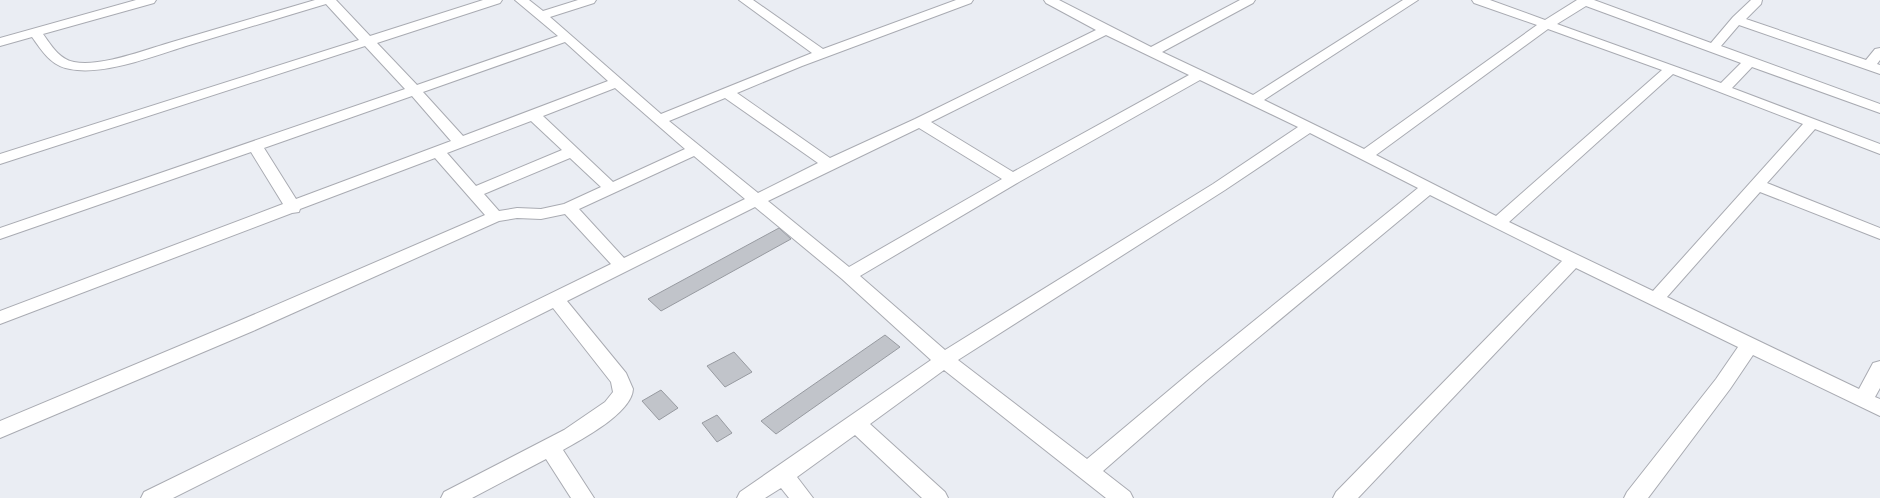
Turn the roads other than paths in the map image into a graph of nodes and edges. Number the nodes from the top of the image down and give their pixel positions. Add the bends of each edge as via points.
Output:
1 (150, 0) edge
2 (328, 0) edge
3 (496, 0) edge
4 (521, 0) edge
5 (590, 0) edge
6 (745, 0) edge
7 (967, 0) edge
8 (1052, 0) edge
9 (1249, 0) edge
10 (1412, 0) edge
11 (1478, 0) edge
12 (1585, 0) edge
13 (1757, 0) edge
14 (542, 16) junction
15 (1737, 20) junction
16 (1546, 25) junction
17 (1106, 30) junction
18 (35, 32) junction
19 (566, 37) junction
20 (367, 41) junction
21 (0, 42) edge
22 (1714, 48) junction
23 (1151, 52) junction
24 (1880, 52) edge
25 (822, 54) junction
26 (1750, 61) junction
27 (1671, 68) junction
28 (1874, 68) edge
29 (1199, 75) junction
30 (616, 83) junction
31 (1723, 89) junction
32 (415, 91) junction
33 (726, 92) junction
34 (1253, 101) junction
35 (1880, 109) edge
36 (533, 115) junction
37 (659, 120) junction
38 (920, 122) junction
39 (1812, 123) junction
40 (1309, 127) junction
41 (460, 142) junction
42 (255, 146) junction
43 (1880, 149) edge
44 (695, 150) junction
45 (437, 151) junction
46 (572, 151) junction
47 (1364, 156) junction
48 (0, 159) edge
49 (829, 164) junction
50 (1013, 179) junction
51 (1757, 185) junction
52 (1428, 188) junction
53 (612, 189) junction
54 (473, 193) junction
55 (757, 200) junction
56 (293, 208) junction
57 (569, 208) junction
58 (495, 218) junction
59 (1498, 223) junction
60 (0, 234) edge
61 (1880, 234) edge
62 (1573, 260) junction
63 (621, 265) junction
64 (848, 275) junction
65 (556, 300) junction
66 (1655, 300) junction
67 (0, 318) edge
68 (1750, 345) junction
69 (945, 360) junction
70 (1880, 368) edge
71 (1872, 404) edge
72 (856, 424) junction
73 (0, 430) edge
74 (550, 448) junction
75 (1088, 471) junction
76 (783, 476) junction
77 (152, 498) edge
78 (452, 498) edge
79 (583, 498) edge
80 (748, 498) edge
81 (802, 498) edge
82 (937, 498) edge
83 (1122, 498) edge
84 (1344, 498) edge
85 (1635, 498) edge

1 - 18 street
2 - 18 street via 98,65 78,66 65,63 54,57
2 - 20 street
3 - 20 street
4 - 14 street
5 - 14 street
6 - 25 street
7 - 25 street
8 - 17 street
9 - 23 street
10 - 34 street
11 - 16 street
12 - 16 street
12 - 22 street
13 - 15 street
14 - 19 street
15 - 22 street
15 - 28 street
16 - 27 street
16 - 47 street
17 - 23 street
17 - 38 street
18 - 21 street
19 - 30 street
19 - 32 street
20 - 32 street
20 - 48 street
22 - 26 street
23 - 29 street
24 - 28 street
25 - 33 street
26 - 31 street
26 - 35 street
27 - 31 street
27 - 59 street
29 - 34 street
29 - 50 street
30 - 36 street
30 - 37 street
31 - 39 street
32 - 41 street
32 - 42 street
33 - 37 street
33 - 49 street
34 - 40 street
36 - 41 street
36 - 46 street
37 - 44 street
38 - 49 street
38 - 50 street
39 - 43 street
39 - 51 street
40 - 47 street
40 - 69 street via 1219,188
41 - 45 street
42 - 56 street
42 - 60 street
44 - 53 street
44 - 55 street
45 - 54 street
45 - 56 street
46 - 53 street
46 - 54 street
47 - 52 street
49 - 55 street
50 - 64 street
51 - 61 street
51 - 66 street
52 - 59 street
52 - 75 street via 1199,376
53 - 57 street
54 - 58 street
55 - 63 street
55 - 64 street
56 - 67 street
57 - 58 street via 541,214 517,213
57 - 63 street
58 - 73 street
59 - 62 street
62 - 66 street
62 - 84 street
63 - 65 street
64 - 69 street
65 - 74 street via 619,378 624,389 618,401 603,416
65 - 77 street
66 - 68 street
68 - 71 street
68 - 85 street
69 - 72 street
69 - 75 street
70 - 71 street
72 - 76 street
72 - 82 street
74 - 78 street
74 - 79 street
75 - 83 street
76 - 80 street
76 - 81 street

